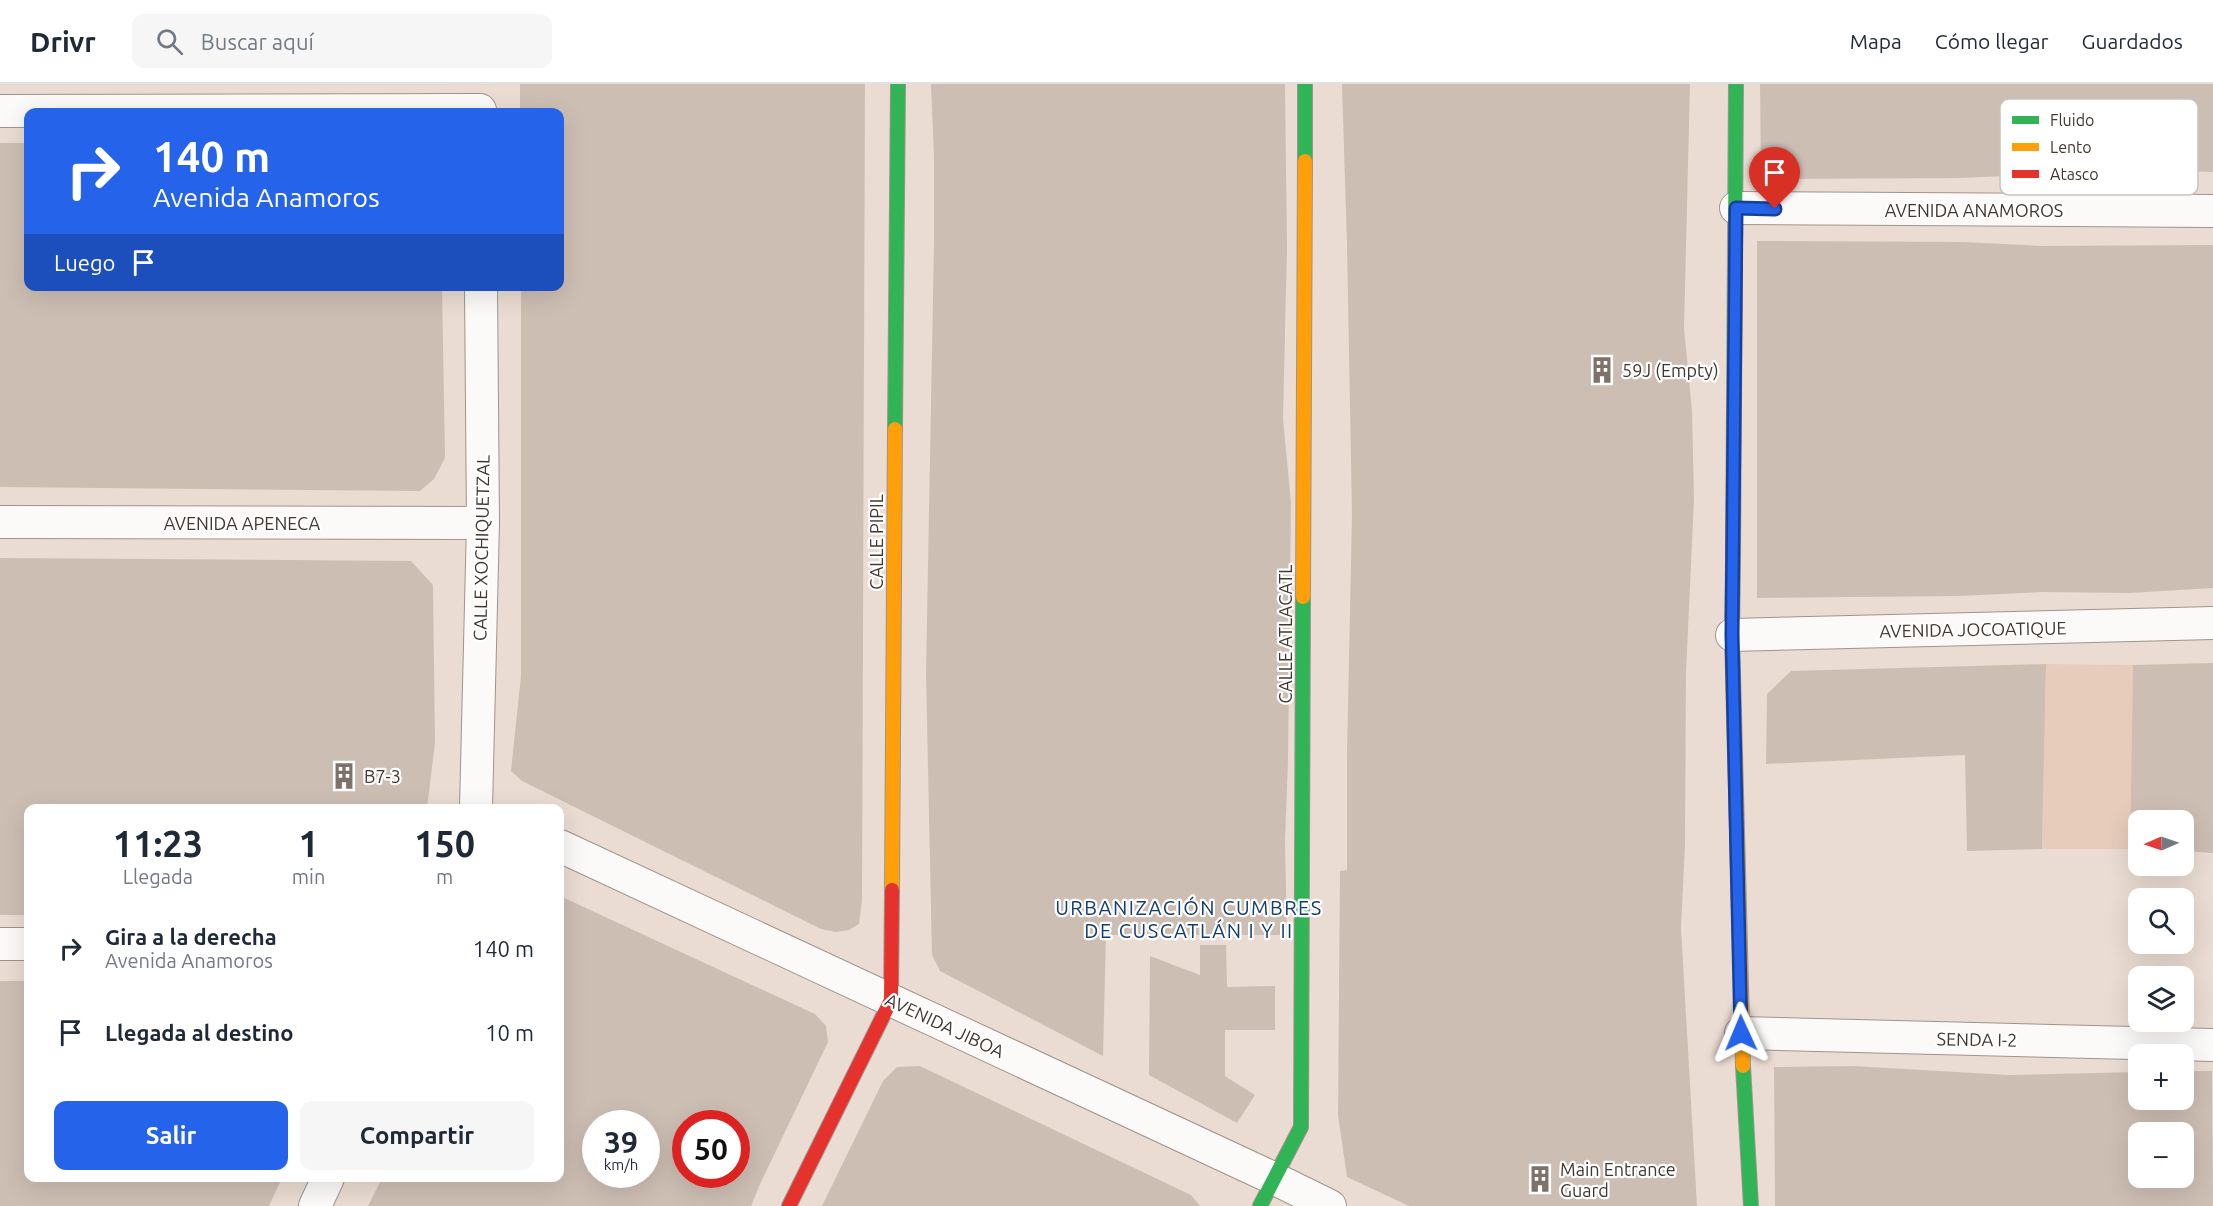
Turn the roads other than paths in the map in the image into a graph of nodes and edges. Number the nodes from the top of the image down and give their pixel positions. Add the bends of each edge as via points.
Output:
1 (898, 84) edge
2 (1305, 84) edge
3 (1736, 84) edge
4 (480, 102) edge
5 (160, 108) edge
6 (0, 111) edge
7 (24, 111) edge
8 (1736, 208) junction
9 (2213, 211) edge
10 (481, 291) edge
11 (0, 522) edge
12 (483, 524) junction
13 (2213, 622) edge
14 (1732, 635) junction
15 (477, 804) edge
16 (564, 848) edge
17 (0, 944) edge
18 (24, 944) edge
19 (891, 1000) junction
20 (1741, 1033) junction
21 (2213, 1045) edge
22 (1275, 1179) junction
23 (326, 1182) edge
24 (315, 1206) edge
25 (789, 1206) edge
26 (1260, 1206) edge
27 (1330, 1206) edge
28 (1751, 1206) edge

1 - 19 street, CALLE PIPIL
2 - 22 street, CALLE ATLACATL via 1301,1127
3 - 8 street
4 - 5 street
6 - 7 street
8 - 9 street, AVENIDA ANAMOROS
8 - 14 street
10 - 12 street, CALLE XOCHIQUETZAL
11 - 12 street, AVENIDA APENECA
12 - 15 street, CALLE XOCHIQUETZAL
13 - 14 street, AVENIDA JOCOATIQUE
14 - 20 street
16 - 19 street, AVENIDA JIBOA
17 - 18 street
19 - 22 street, AVENIDA JIBOA
19 - 25 street
20 - 21 street, SENDA I-2
20 - 28 street
22 - 26 street, CALLE ATLACATL
22 - 27 street, AVENIDA JIBOA
23 - 24 street

